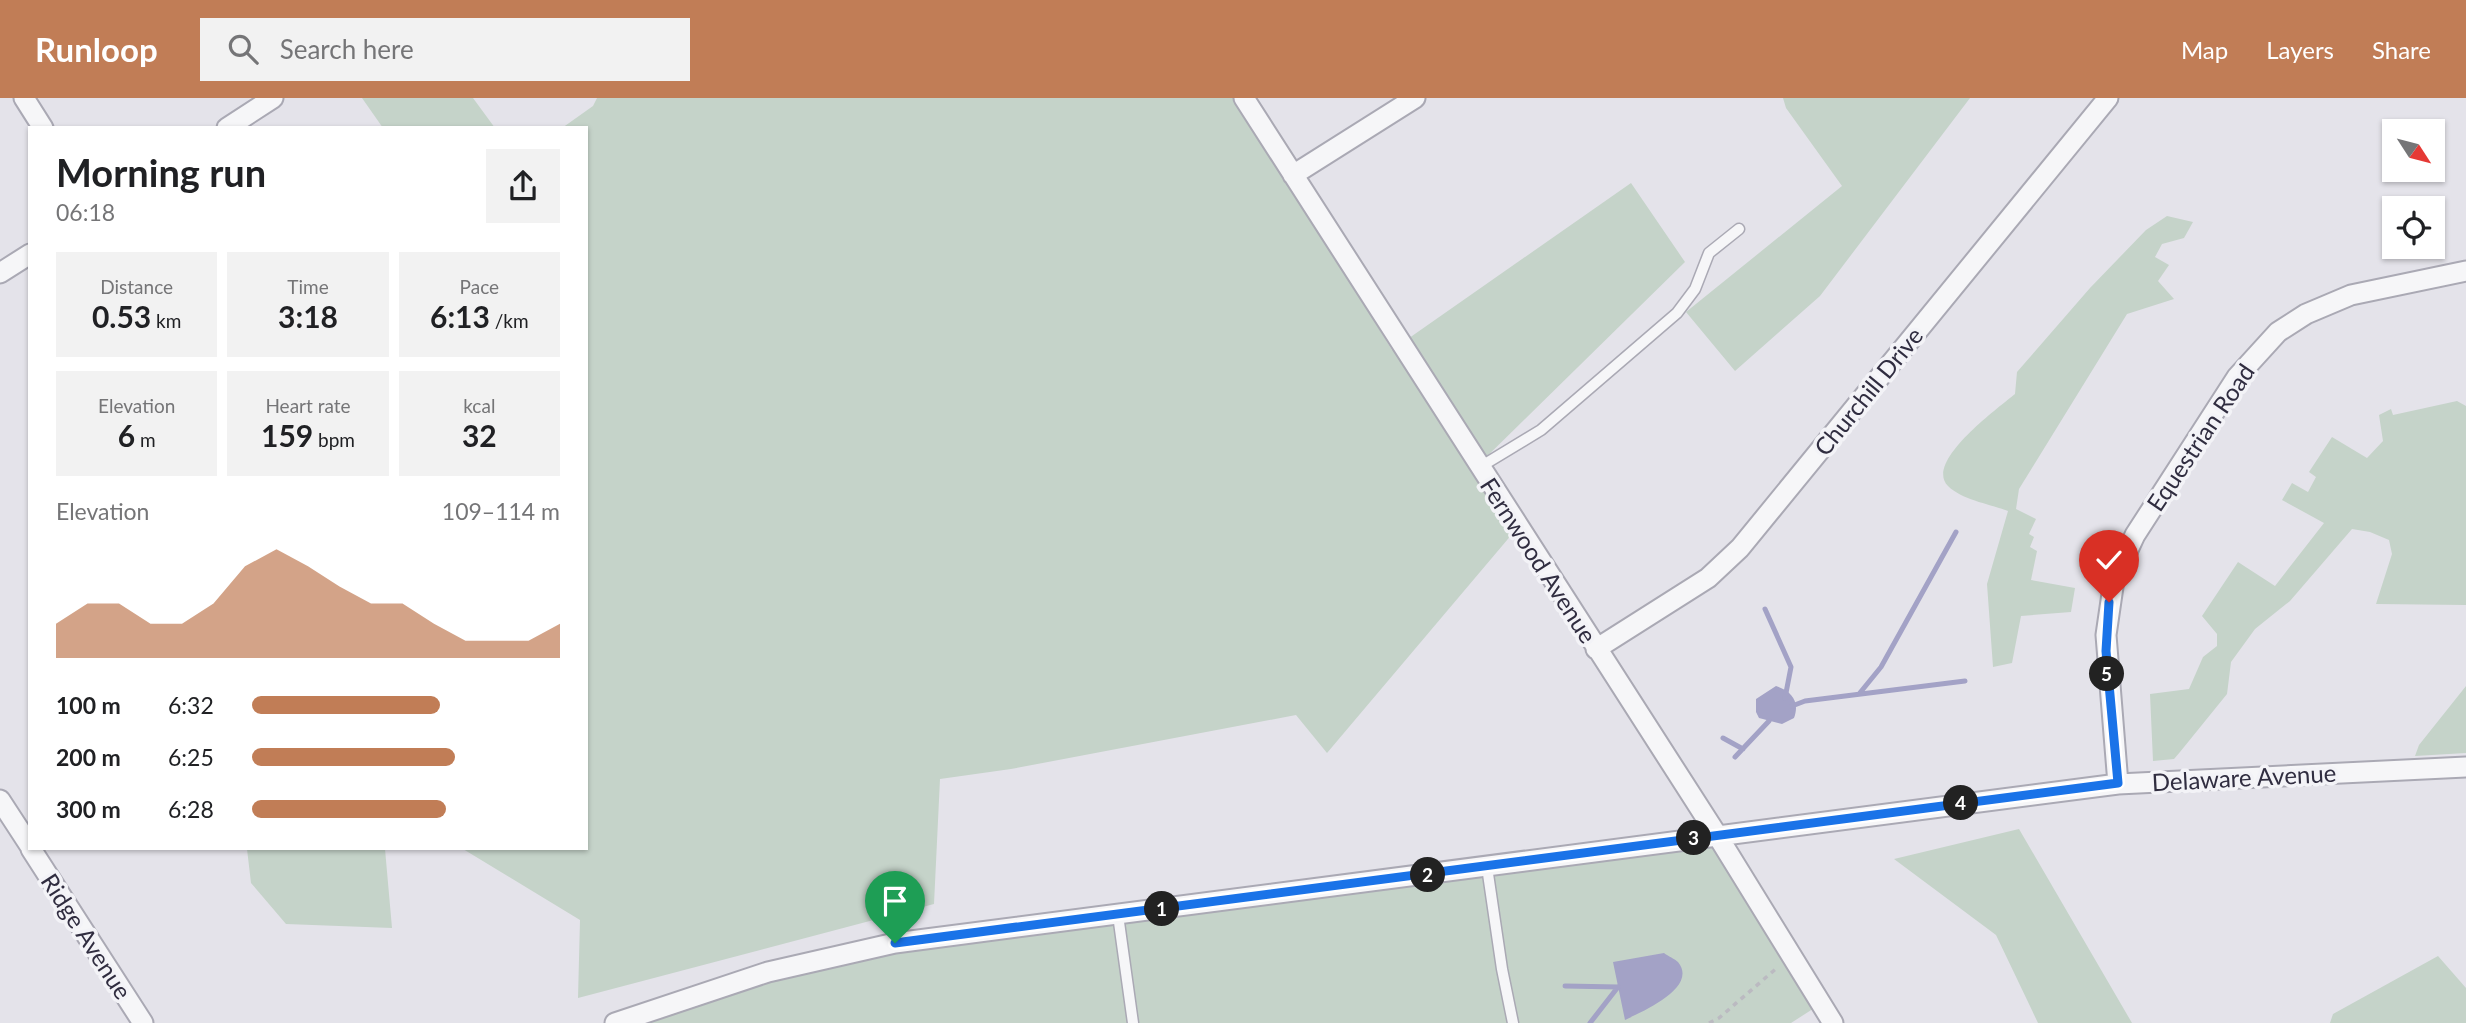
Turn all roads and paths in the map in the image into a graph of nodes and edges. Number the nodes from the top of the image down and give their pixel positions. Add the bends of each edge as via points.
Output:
1 (24, 98) edge
2 (273, 98) edge
3 (1244, 98) edge
4 (1415, 98) edge
5 (2108, 98) edge
6 (42, 126) edge
7 (230, 126) edge
8 (1293, 175) junction
9 (1739, 229) dead end
10 (28, 255) edge
11 (2466, 271) edge
12 (0, 273) edge
13 (1480, 467) junction
14 (1596, 649) junction
15 (2466, 767) edge
16 (2118, 783) junction
17 (0, 800) edge
18 (1717, 835) junction
19 (28, 843) edge
20 (32, 850) edge
21 (1486, 867) junction
22 (1118, 915) junction
23 (1790, 956) junction
24 (143, 1023) edge
25 (615, 1023) edge
26 (1133, 1023) edge
27 (1513, 1023) edge
28 (1709, 1023) edge
29 (1833, 1023) edge

1 - 6 street
2 - 7 street
3 - 8 street, Fernwood Avenue
4 - 8 street
5 - 14 street, Churchill Drive via 1740,548 1708,578
8 - 13 street, Fernwood Avenue
9 - 13 lane via 1709,253 1695,289 1677,313 1541,430
10 - 12 street
11 - 16 street, Equestrian Road via 2351,295 2306,314 2278,332 2237,377 2135,535 2115,580 2106,643
13 - 14 street, Fernwood Avenue
14 - 18 street, Fernwood Avenue
15 - 16 street, Delaware Avenue
16 - 18 street, Delaware Avenue
17 - 19 street, Ridge Avenue
18 - 21 street, Delaware Avenue
18 - 23 street, Fernwood Avenue
20 - 24 street, Ridge Avenue
21 - 22 street, Delaware Avenue
21 - 27 lane
22 - 25 street, Delaware Avenue via 849,952 768,972
22 - 26 lane
23 - 28 path
23 - 29 street, Fernwood Avenue

